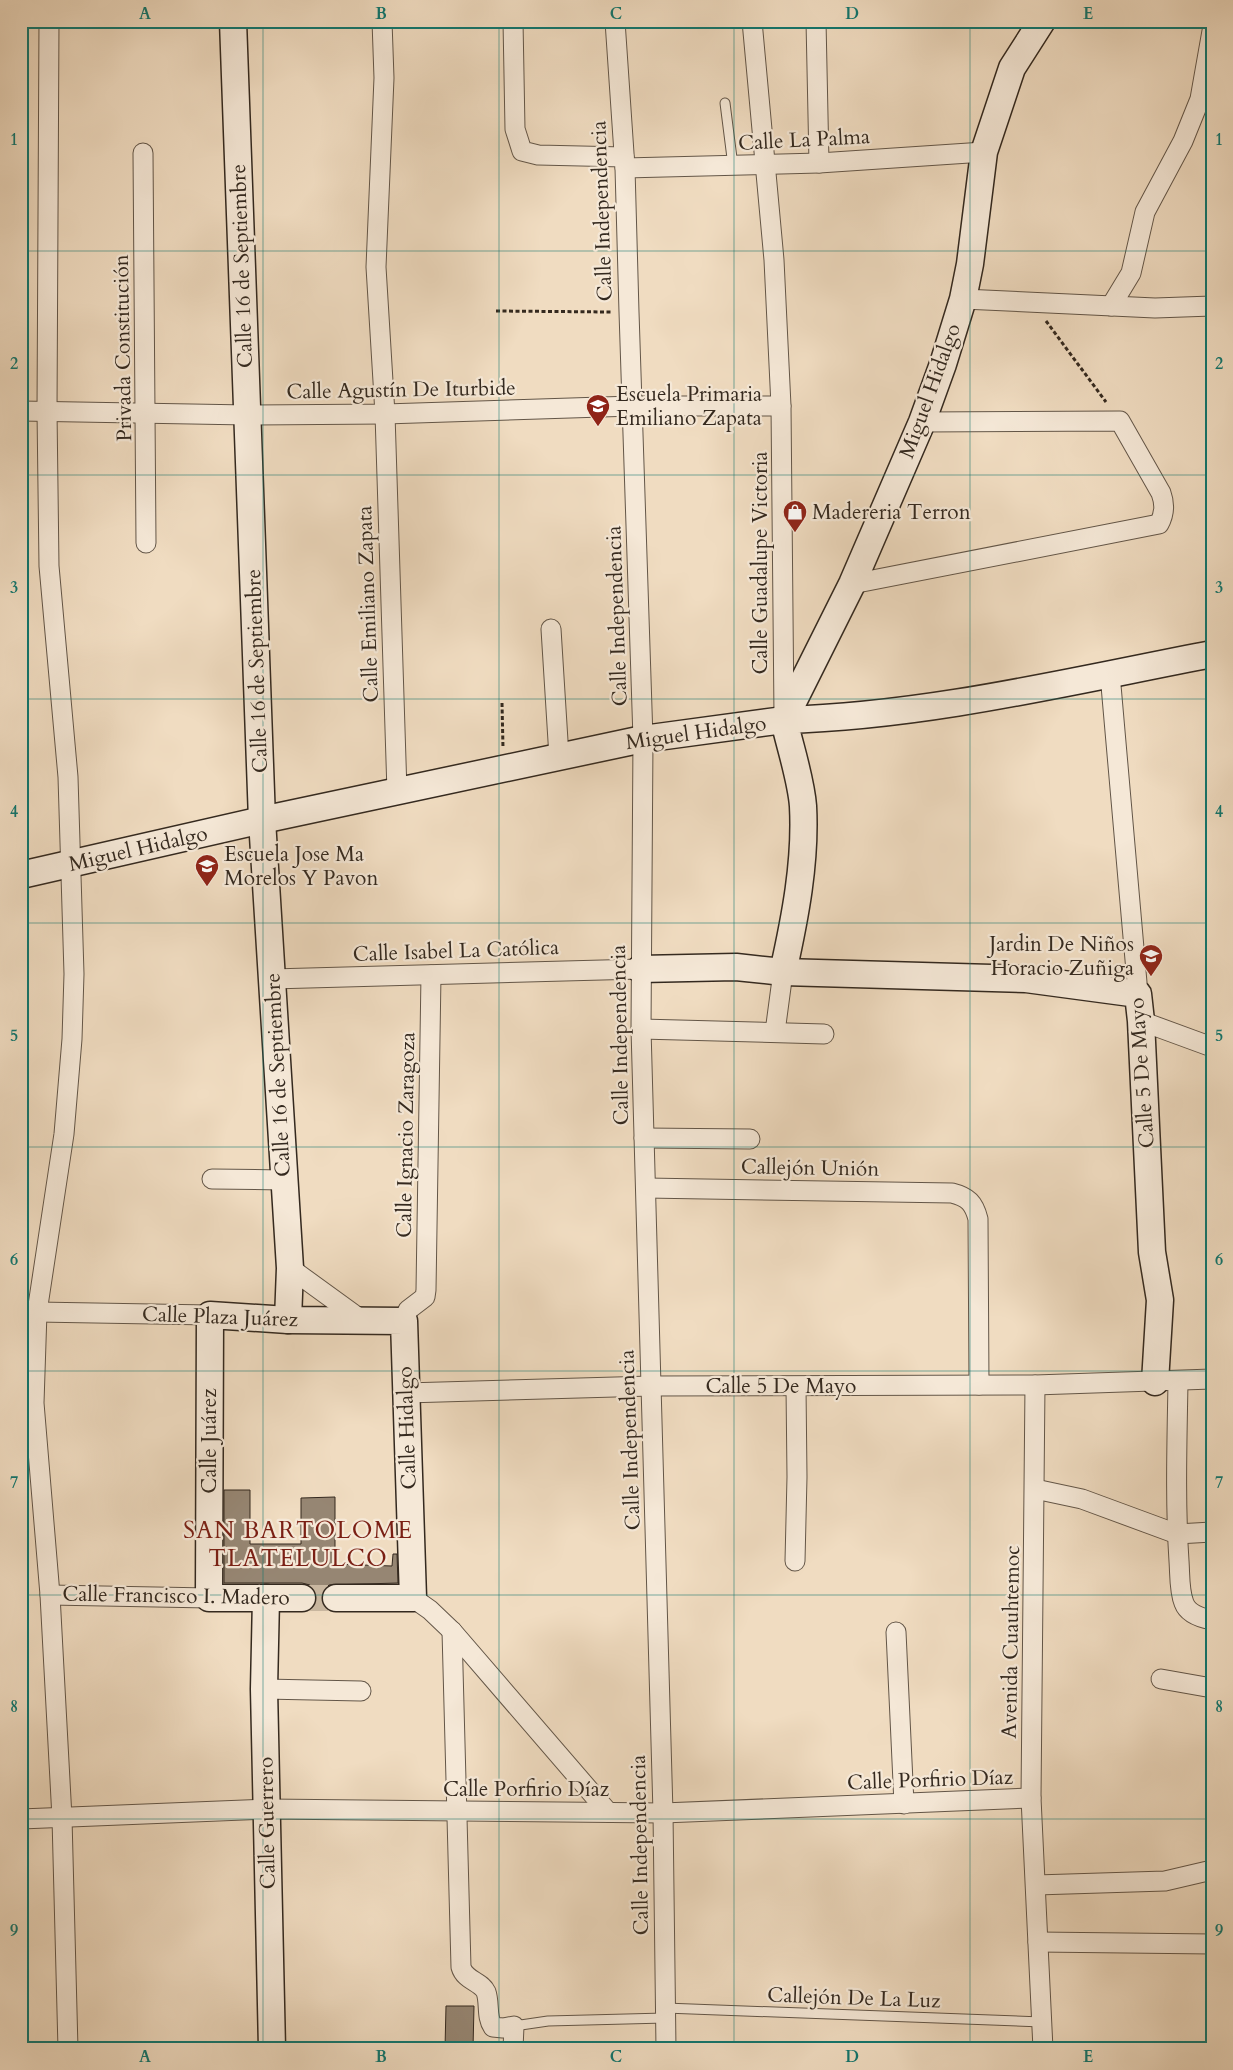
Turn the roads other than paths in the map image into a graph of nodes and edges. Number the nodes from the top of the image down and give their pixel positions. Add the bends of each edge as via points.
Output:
1 (49, 21) edge
2 (233, 21) edge
3 (382, 21) edge
4 (513, 21) edge
5 (615, 21) edge
6 (752, 21) edge
7 (816, 21) edge
8 (1042, 21) edge
9 (1212, 32) edge
10 (725, 103) dead end
11 (984, 152) junction
12 (143, 153) dead end
13 (625, 163) junction
14 (819, 163) junction
15 (764, 165) junction
16 (733, 166) junction
17 (963, 299) junction
18 (1111, 306) junction
19 (1212, 306) edge
20 (633, 406) junction
21 (781, 406) junction
22 (21, 411) edge
23 (47, 411) junction
24 (147, 414) junction
25 (385, 414) junction
26 (248, 415) junction
27 (922, 422) junction
28 (146, 543) dead end
29 (852, 584) junction
30 (551, 629) dead end
31 (1212, 654) edge
32 (1110, 674) junction
33 (784, 720) junction
34 (643, 739) junction
35 (559, 757) junction
36 (396, 792) junction
37 (262, 820) junction
38 (72, 864) junction
39 (21, 875) edge
40 (640, 969) junction
41 (783, 972) junction
42 (431, 975) junction
43 (272, 979) junction
44 (1138, 994) junction
45 (1141, 1022) junction
46 (641, 1029) junction
47 (775, 1032) junction
48 (824, 1034) dead end
49 (1212, 1047) edge
50 (644, 1138) junction
51 (750, 1139) dead end
52 (212, 1179) dead end
53 (283, 1180) junction
54 (646, 1188) junction
55 (290, 1268) junction
56 (37, 1312) junction
57 (210, 1314) junction
58 (288, 1320) junction
59 (363, 1321) junction
60 (404, 1321) junction
61 (1212, 1379) edge
62 (1166, 1382) junction
63 (979, 1385) junction
64 (1035, 1385) junction
65 (651, 1386) junction
66 (796, 1387) junction
67 (406, 1393) junction
68 (27, 1404) edge
69 (1035, 1490) junction
70 (1212, 1532) edge
71 (1177, 1534) junction
72 (794, 1561) dead end
73 (50, 1594) junction
74 (209, 1598) junction
75 (266, 1598) junction
76 (302, 1598) tunnel mouth
77 (336, 1598) tunnel mouth
78 (413, 1598) junction
79 (1212, 1620) edge
80 (452, 1631) junction
81 (896, 1632) dead end
82 (1162, 1679) dead end
83 (1212, 1688) edge
84 (264, 1689) junction
85 (361, 1691) dead end
86 (1031, 1798) junction
87 (904, 1804) junction
88 (267, 1808) junction
89 (455, 1812) junction
90 (608, 1812) junction
91 (663, 1813) junction
92 (62, 1818) junction
93 (21, 1819) edge
94 (1212, 1870) edge
95 (1036, 1885) junction
96 (1038, 1942) junction
97 (1212, 1944) edge
98 (665, 2013) junction
99 (1042, 2022) junction
100 (514, 2026) junction
101 (68, 2049) edge
102 (272, 2049) edge
103 (513, 2049) edge
104 (666, 2049) edge
105 (1043, 2049) edge

1 - 23 street
2 - 26 street, Calle 16 de Septiembre
3 - 25 street, Calle Emiliano Zapata via 384,78 376,267
4 - 13 street, Calle La Palma via 515,129 522,151
5 - 13 street, Calle Independencia
6 - 15 street, Calle Guadalupe Victoria
7 - 14 street
8 - 11 street, Miguel Hidalgo via 1012,68
9 - 18 street via 1200,99 1183,141 1145,212 1131,273
10 - 16 lane
11 - 14 street, Calle La Palma
11 - 17 street, Miguel Hidalgo
12 - 24 street, Privada Constitución
13 - 16 street, Calle La Palma
13 - 20 street, Calle Independencia
14 - 15 street, Calle La Palma
15 - 16 street, Calle La Palma
15 - 21 street, Calle Guadalupe Victoria via 774,260
17 - 18 street
17 - 27 street, Miguel Hidalgo
18 - 19 street
20 - 21 street, Calle Agustín De Iturbide
20 - 25 street, Calle Agustín De Iturbide
20 - 34 street, Calle Independencia
21 - 33 street, Calle Guadalupe Victoria
22 - 23 street, Calle Agustín De Iturbide
23 - 24 street, Calle Agustín De Iturbide
23 - 38 street via 49,566 68,777
24 - 26 street, Calle Agustín De Iturbide
24 - 28 street, Privada Constitución
25 - 26 street, Calle Agustín De Iturbide
25 - 36 street, Calle Emiliano Zapata
26 - 37 street, Calle 16 de Septiembre
27 - 29 street, Miguel Hidalgo
27 - 29 street via 1120,421 1161,492 1164,515 1159,524
29 - 33 street, Miguel Hidalgo
30 - 35 street
31 - 32 street
32 - 33 street via 921,709
32 - 44 street, Calle 5 De Mayo
33 - 34 street, Miguel Hidalgo
33 - 41 street via 803,804 803,841 798,905
34 - 35 street, Miguel Hidalgo
34 - 40 street, Calle Independencia
35 - 36 street, Miguel Hidalgo
36 - 37 street, Miguel Hidalgo
37 - 38 street, Miguel Hidalgo
37 - 43 street, Calle 16 de Septiembre
38 - 39 street, Miguel Hidalgo
38 - 56 street via 74,974 69,1081
40 - 41 street via 736,967
40 - 42 street, Calle Isabel La Católica
40 - 46 street, Calle Independencia
41 - 44 street via 1026,979
41 - 47 street
42 - 43 street, Calle Isabel La Católica
42 - 60 street, Calle Ignacio Zaragoza via 425,1297 408,1310
43 - 53 street, Calle 16 de Septiembre
44 - 45 street, Calle 5 De Mayo
45 - 49 street
45 - 62 street, Calle 5 De Mayo via 1152,1252 1160,1300
46 - 47 street
46 - 50 street, Calle Independencia
47 - 48 street
50 - 51 street
50 - 54 street, Calle Independencia
52 - 53 street
53 - 55 street, Calle 16 de Septiembre
54 - 63 street, Callejón Unión via 952,1193 964,1196 971,1201 978,1219
54 - 65 street, Calle Independencia
55 - 58 street, Calle 16 de Septiembre
55 - 59 street
56 - 57 street, Calle Plaza Juárez
56 - 68 street
57 - 58 street, Calle Plaza Juárez
57 - 74 street, Calle Juárez
58 - 59 street, Calle Plaza Juárez
59 - 60 street, Calle Plaza Juárez
60 - 67 street, Calle Hidalgo
61 - 62 street, Calle 5 De Mayo
62 - 64 street, Calle 5 De Mayo
62 - 71 street
63 - 64 street, Calle 5 De Mayo
63 - 66 street, Calle 5 De Mayo
64 - 69 street, Avenida Cuauhtemoc
65 - 66 street, Calle 5 De Mayo
65 - 67 street, Calle 5 De Mayo
65 - 91 street, Calle Independencia
66 - 72 street via 798,1477
67 - 78 street, Calle Hidalgo
68 - 73 street
69 - 71 street via 1082,1498
69 - 86 street, Avenida Cuauhtemoc
70 - 71 street
71 - 79 street via 1183,1602 1191,1612
73 - 74 street, Calle Francisco I. Madero
73 - 92 street
74 - 75 street, Calle Francisco I. Madero
75 - 76 street, Calle Francisco I. Madero
75 - 84 street, Calle Guerrero
77 - 78 street
78 - 80 street
80 - 89 street
80 - 90 street
81 - 87 street
82 - 83 street
84 - 85 street
84 - 88 street, Calle Guerrero
86 - 87 street, Calle Porfirio Díaz
86 - 95 street, Avenida Cuauhtemoc
87 - 91 street, Calle Porfirio Díaz
88 - 89 street, Calle Porfirio Díaz
88 - 92 street, Calle Porfirio Díaz
88 - 102 street, Calle Guerrero
89 - 90 street, Calle Porfirio Díaz
89 - 100 street via 461,1967 465,1975 483,1987 493,2027
90 - 91 street, Calle Porfirio Díaz
91 - 98 street, Calle Independencia
92 - 93 street, Calle Porfirio Díaz
92 - 101 street
94 - 95 street via 1165,1881
95 - 96 street, Avenida Cuauhtemoc
96 - 97 street
96 - 99 street, Avenida Cuauhtemoc
98 - 99 lane, Callejón De La Luz
98 - 100 lane, Callejón De La Luz
98 - 104 street, Calle Independencia
99 - 105 street, Avenida Cuauhtemoc
100 - 103 street

